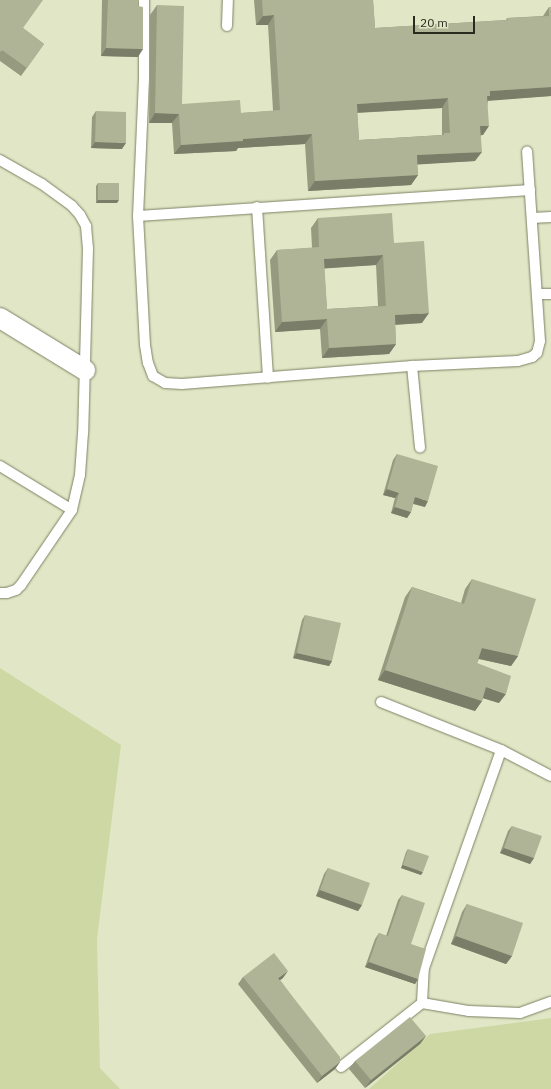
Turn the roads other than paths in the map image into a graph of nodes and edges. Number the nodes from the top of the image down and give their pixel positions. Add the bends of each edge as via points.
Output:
1 (144, 0) edge
2 (228, 0) edge
3 (227, 26) dead end
4 (526, 151) dead end
5 (0, 160) edge
6 (530, 190) junction
7 (257, 207) junction
8 (138, 216) junction
9 (551, 217) edge
10 (532, 218) junction
11 (537, 294) junction
12 (551, 294) edge
13 (0, 318) edge
14 (412, 366) junction
15 (85, 370) junction
16 (268, 378) junction
17 (420, 448) dead end
18 (0, 466) edge
19 (72, 510) junction
20 (0, 593) edge
21 (381, 702) dead end
22 (501, 750) junction
23 (551, 776) edge
24 (551, 1002) edge
25 (422, 1003) junction
26 (341, 1067) edge

1 - 8 lane via 144,79
2 - 3 lane
4 - 6 lane
5 - 15 lane via 42,184 72,206 86,226 88,248
6 - 7 lane
6 - 10 lane
7 - 8 lane
7 - 16 lane
8 - 16 lane via 145,345 153,376 165,382 182,384
9 - 10 lane
10 - 11 lane
11 - 12 lane
11 - 14 lane via 540,341 537,353 532,357
13 - 15 street
14 - 16 lane
14 - 17 lane
15 - 19 lane via 80,475
18 - 19 lane
19 - 20 lane via 21,585 16,590
21 - 22 lane
22 - 23 lane
22 - 25 lane via 424,968
24 - 25 lane via 520,1013 469,1011
25 - 26 lane

